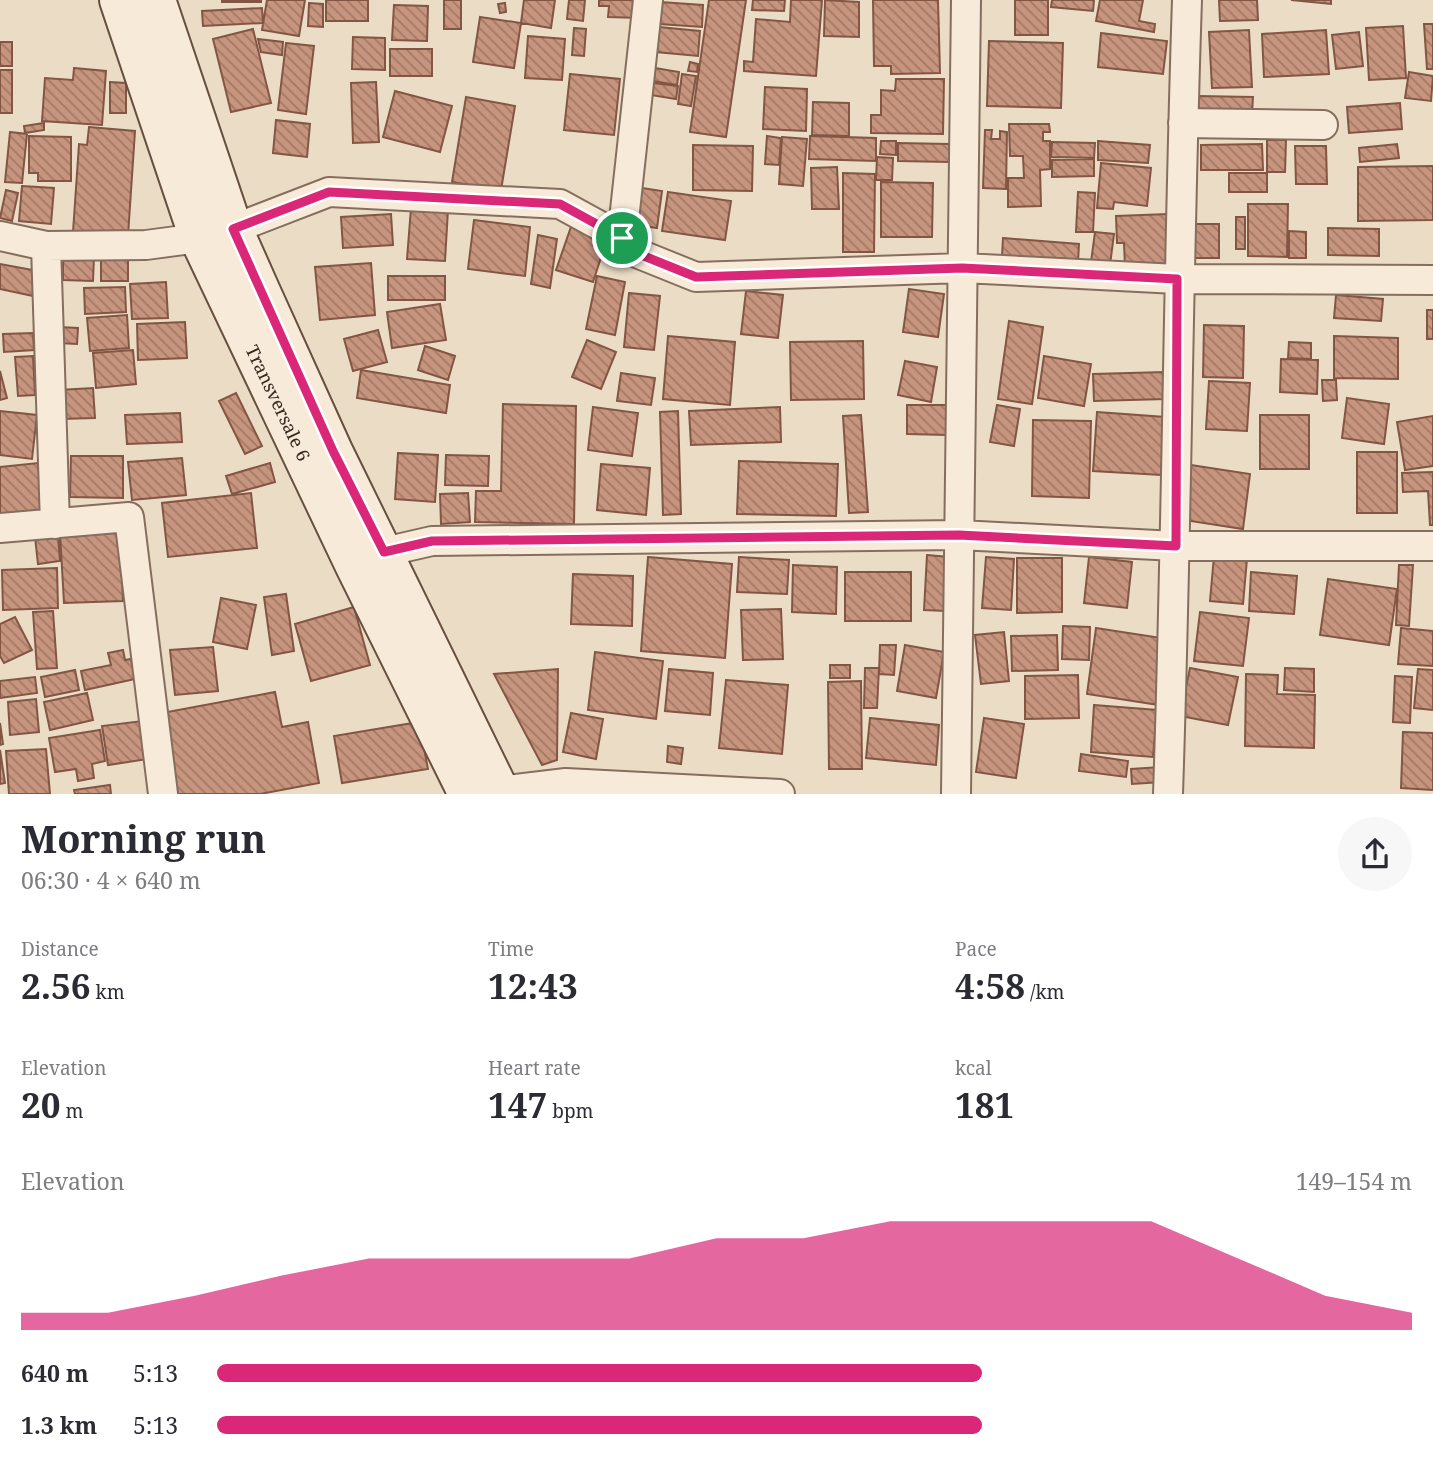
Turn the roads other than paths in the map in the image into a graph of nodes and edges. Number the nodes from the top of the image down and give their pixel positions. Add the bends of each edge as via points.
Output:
1 (119, 0) edge
2 (156, 0) edge
3 (648, 0) edge
4 (966, 0) edge
5 (1187, 0) edge
6 (1182, 123) junction
7 (1323, 125) dead end
8 (216, 234) junction
9 (0, 236) edge
10 (622, 238) junction
11 (46, 246) junction
12 (962, 268) junction
13 (1177, 279) junction
14 (1433, 280) edge
15 (55, 524) junction
16 (0, 528) edge
17 (959, 535) junction
18 (1176, 546) junction
19 (1433, 546) edge
20 (384, 552) junction
21 (486, 793) edge
22 (163, 794) edge
23 (780, 794) edge
24 (956, 794) edge
25 (1168, 794) edge

1 - 8 main road, Transversale 6
2 - 8 main road, Transversale 6
3 - 10 street
4 - 12 street
5 - 6 street
6 - 7 street
6 - 13 street
8 - 10 street via 329,192 560,204
8 - 11 street via 146,245
8 - 20 main road, Transversale 6
8 - 21 main road, Transversale 6 via 355,566
9 - 11 street
10 - 12 street via 639,254 696,277
11 - 15 street
12 - 13 street
12 - 17 street
13 - 14 street
13 - 18 street
15 - 16 street
15 - 22 street via 129,517
17 - 18 street
17 - 20 street via 432,541
17 - 24 street
18 - 19 street
18 - 25 street
20 - 21 main road, Transversale 6
21 - 23 street via 566,783

